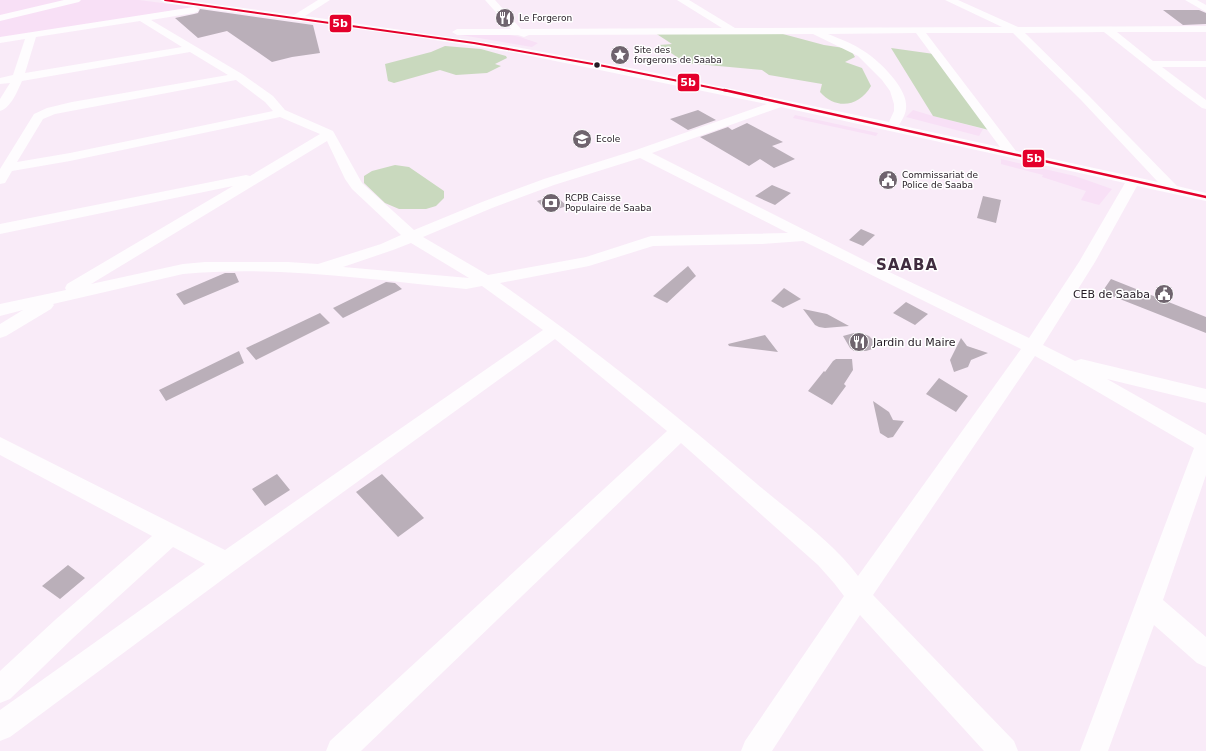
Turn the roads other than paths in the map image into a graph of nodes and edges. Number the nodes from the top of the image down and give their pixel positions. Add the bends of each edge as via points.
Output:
1 (76, 0) edge
2 (165, 0) edge
3 (325, 0) edge
4 (490, 0) edge
5 (682, 0) edge
6 (950, 0) edge
7 (1190, 0) edge
8 (214, 7) junction
9 (1206, 10) edge
10 (0, 18) edge
11 (141, 18) junction
12 (295, 18) junction
13 (918, 29) junction
14 (1015, 29) junction
15 (1106, 29) junction
16 (1206, 29) edge
17 (733, 30) junction
18 (810, 30) junction
19 (518, 31) junction
20 (32, 35) junction
21 (433, 36) junction
22 (0, 40) edge
23 (193, 48) junction
24 (564, 59) junction
25 (1151, 64) junction
26 (1206, 64) edge
27 (238, 76) junction
28 (18, 78) junction
29 (0, 81) edge
30 (780, 103) junction
31 (1206, 105) edge
32 (0, 107) edge
33 (281, 113) junction
34 (892, 127) junction
35 (329, 134) junction
36 (641, 153) junction
37 (1012, 154) junction
38 (8, 168) junction
39 (260, 176) junction
40 (0, 180) edge
41 (1133, 181) junction
42 (1172, 189) junction
43 (1206, 197) edge
44 (0, 229) edge
45 (805, 236) junction
46 (412, 237) junction
47 (319, 269) junction
48 (486, 281) junction
49 (58, 297) junction
50 (0, 310) edge
51 (555, 330) junction
52 (0, 332) edge
53 (1032, 346) junction
54 (1062, 362) junction
55 (1206, 396) edge
56 (681, 431) junction
57 (0, 445) edge
58 (1206, 445) edge
59 (171, 534) junction
60 (226, 563) junction
61 (858, 596) junction
62 (1149, 604) junction
63 (1206, 654) edge
64 (0, 689) edge
65 (0, 727) edge
66 (340, 751) edge
67 (755, 751) edge
68 (1004, 751) edge
69 (1094, 751) edge

1 - 10 street
2 - 8 street
3 - 12 street
4 - 19 street
5 - 17 street
6 - 14 street
7 - 9 street
8 - 11 street
8 - 12 street
11 - 20 street
11 - 23 street
12 - 21 street
13 - 14 street
13 - 18 street
13 - 37 street
14 - 15 street
14 - 42 street
15 - 16 street
15 - 25 street
17 - 18 street
17 - 19 street
18 - 34 street via 860,52 892,83 900,97 901,110
19 - 21 street via 451,32
19 - 24 street
20 - 22 street
20 - 28 street
21 - 24 street
23 - 27 street
23 - 28 street
24 - 30 street
25 - 26 street
25 - 31 street
27 - 33 street via 268,99
27 - 38 street via 72,106 43,114 38,117
28 - 29 street
28 - 32 street via 8,98
30 - 34 street
30 - 36 street
33 - 35 street
33 - 38 street
34 - 37 street
35 - 39 street
35 - 46 street via 357,186
36 - 45 street
36 - 46 street via 549,182
37 - 41 street
38 - 40 street
39 - 44 street
39 - 49 street
41 - 42 street
41 - 53 street via 1087,262
42 - 43 street
45 - 48 street via 659,240 589,261
45 - 53 street
46 - 47 street
46 - 48 street
47 - 48 street via 456,283
47 - 49 street via 183,268
48 - 51 street
49 - 50 street
49 - 52 street
51 - 56 street
51 - 60 street
53 - 54 street
53 - 61 street
54 - 55 street
54 - 58 street
56 - 61 street via 826,557
56 - 66 street
57 - 59 street
58 - 62 street
59 - 60 street
59 - 64 street
60 - 65 street
61 - 67 street
61 - 68 street
62 - 63 street
62 - 69 street

